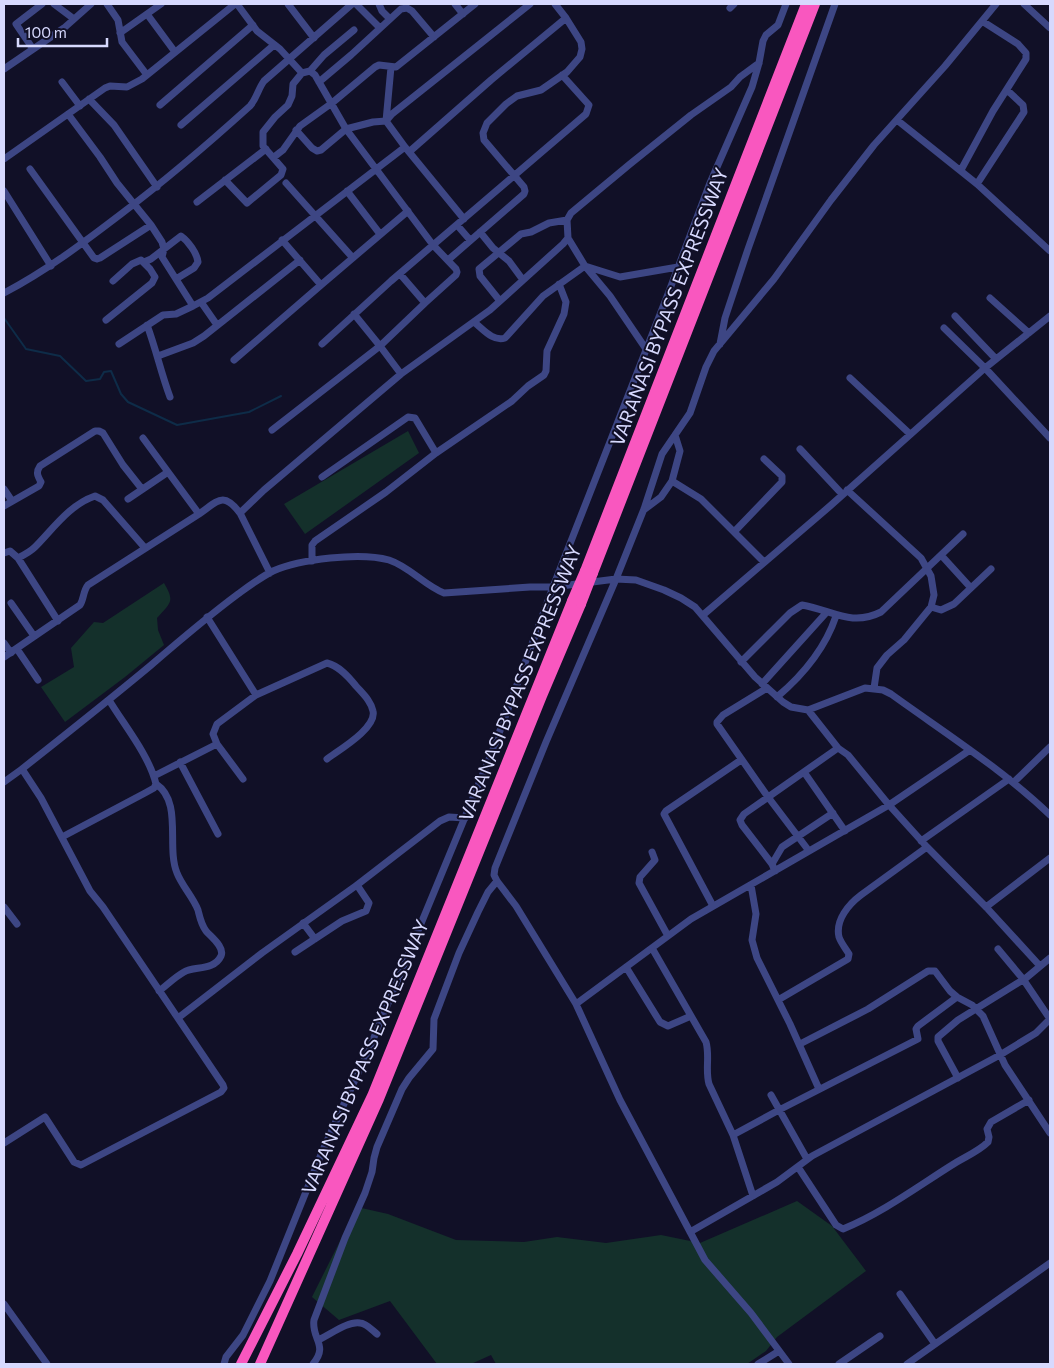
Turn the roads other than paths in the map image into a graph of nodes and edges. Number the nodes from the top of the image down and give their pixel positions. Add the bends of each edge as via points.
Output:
1 (42, 4) edge
2 (54, 4) edge
3 (91, 4) edge
4 (107, 4) edge
5 (161, 4) edge
6 (236, 4) edge
7 (290, 4) edge
8 (351, 4) edge
9 (379, 4) edge
10 (455, 4) edge
11 (475, 4) edge
12 (530, 4) edge
13 (555, 4) edge
14 (786, 4) edge
15 (806, 4) edge
16 (815, 4) edge
17 (836, 4) edge
18 (996, 4) edge
19 (1024, 4) edge
20 (147, 14) junction
21 (463, 14) junction
22 (389, 18) junction
23 (566, 18) junction
24 (74, 19) junction
25 (982, 21) junction
26 (253, 25) junction
27 (380, 28) junction
28 (1050, 28) edge
29 (354, 30) dead end
30 (120, 33) junction
31 (434, 37) junction
32 (314, 38) junction
33 (274, 44) junction
34 (33, 49) junction
35 (175, 52) junction
36 (291, 59) junction
37 (759, 62) junction
38 (391, 67) junction
39 (4, 69) edge
40 (306, 72) junction
41 (147, 74) junction
42 (562, 75) junction
43 (62, 82) dead end
44 (319, 82) junction
45 (778, 86) junction
46 (1007, 90) junction
47 (89, 99) junction
48 (332, 103) junction
49 (160, 105) dead end
50 (80, 106) junction
51 (68, 114) junction
52 (897, 120) junction
53 (386, 121) junction
54 (181, 125) dead end
55 (346, 129) junction
56 (296, 130) junction
57 (266, 149) junction
58 (407, 150) junction
59 (274, 157) junction
60 (4, 159) edge
61 (376, 168) junction
62 (30, 169) dead end
63 (961, 170) junction
64 (513, 176) junction
65 (225, 180) junction
66 (286, 183) dead end
67 (977, 184) junction
68 (157, 187) junction
69 (4, 191) edge
70 (346, 191) junction
71 (198, 202) dead end
72 (134, 204) junction
73 (408, 211) junction
74 (316, 216) junction
75 (464, 219) junction
76 (567, 220) junction
77 (457, 224) junction
78 (151, 225) junction
79 (480, 232) junction
80 (380, 234) junction
81 (568, 238) junction
82 (282, 240) junction
83 (470, 240) junction
84 (83, 244) junction
85 (433, 244) junction
86 (164, 249) junction
87 (498, 252) junction
88 (1050, 252) edge
89 (353, 258) junction
90 (300, 260) junction
91 (448, 260) junction
92 (144, 262) junction
93 (51, 266) junction
94 (585, 266) junction
95 (678, 267) junction
96 (400, 274) junction
97 (176, 279) junction
98 (523, 280) junction
99 (113, 281) dead end
100 (559, 284) junction
101 (321, 285) junction
102 (4, 293) edge
103 (990, 298) dead end
104 (500, 301) junction
105 (201, 302) junction
106 (425, 303) junction
107 (193, 306) junction
108 (354, 314) junction
109 (955, 316) dead end
110 (1050, 316) edge
111 (106, 320) dead end
112 (474, 322) junction
113 (147, 325) junction
114 (217, 326) junction
115 (944, 328) dead end
116 (1029, 333) junction
117 (119, 344) dead end
118 (322, 344) dead end
119 (719, 345) junction
120 (380, 346) junction
121 (646, 349) junction
122 (158, 356) junction
123 (996, 359) junction
124 (234, 360) dead end
125 (985, 368) junction
126 (401, 374) junction
127 (850, 378) dead end
128 (170, 397) dead end
129 (272, 430) dead end
130 (910, 434) junction
131 (675, 435) junction
132 (143, 438) dead end
133 (1050, 438) edge
134 (800, 449) dead end
135 (436, 453) junction
136 (764, 459) dead end
137 (168, 472) junction
138 (322, 477) dead end
139 (672, 481) junction
140 (4, 488) edge
141 (142, 489) junction
142 (845, 492) junction
143 (128, 499) dead end
144 (12, 501) junction
145 (4, 506) edge
146 (644, 509) junction
147 (240, 513) junction
148 (199, 514) junction
149 (734, 532) junction
150 (963, 534) dead end
151 (145, 548) junction
152 (4, 553) edge
153 (942, 555) junction
154 (18, 558) junction
155 (308, 561) junction
156 (764, 562) junction
157 (928, 568) junction
158 (991, 569) dead end
159 (270, 573) junction
160 (616, 578) junction
161 (553, 588) junction
162 (971, 588) junction
163 (11, 603) dead end
164 (576, 603) junction
165 (931, 607) junction
166 (826, 613) junction
167 (702, 615) junction
168 (836, 616) junction
169 (207, 617) junction
170 (58, 621) junction
171 (34, 636) junction
172 (4, 642) edge
173 (14, 651) junction
174 (4, 657) edge
175 (741, 662) junction
176 (38, 680) dead end
177 (764, 686) junction
178 (874, 688) junction
179 (256, 695) junction
180 (777, 697) junction
181 (109, 700) junction
182 (808, 710) junction
183 (217, 744) junction
184 (1050, 747) edge
185 (838, 748) junction
186 (970, 750) junction
187 (327, 759) dead end
188 (741, 760) junction
189 (180, 762) junction
190 (22, 769) junction
191 (804, 772) junction
192 (154, 776) junction
193 (243, 778) dead end
194 (4, 780) edge
195 (1011, 780) junction
196 (156, 784) junction
197 (768, 797) junction
198 (889, 805) junction
199 (833, 813) junction
200 (1050, 815) edge
201 (465, 818) junction
202 (845, 831) junction
203 (218, 834) dead end
204 (62, 837) junction
205 (798, 837) junction
206 (921, 841) junction
207 (927, 847) junction
208 (652, 852) dead end
209 (809, 852) junction
210 (1050, 858) edge
211 (773, 867) junction
212 (497, 881) junction
213 (357, 885) junction
214 (751, 885) junction
215 (713, 906) junction
216 (4, 907) edge
217 (986, 908) junction
218 (303, 923) junction
219 (17, 924) dead end
220 (668, 936) junction
221 (315, 939) junction
222 (652, 948) junction
223 (998, 949) dead end
224 (295, 952) dead end
225 (1050, 958) edge
226 (1040, 966) junction
227 (626, 967) junction
228 (1023, 979) junction
229 (159, 991) junction
230 (957, 997) junction
231 (778, 1000) junction
232 (576, 1004) junction
233 (977, 1009) junction
234 (691, 1016) junction
235 (178, 1018) junction
236 (1050, 1019) edge
237 (800, 1044) junction
238 (1000, 1055) junction
239 (958, 1078) junction
240 (819, 1089) junction
241 (771, 1095) dead end
242 (1028, 1100) junction
243 (778, 1110) junction
244 (1050, 1133) edge
245 (733, 1135) junction
246 (4, 1143) edge
247 (807, 1159) junction
248 (798, 1167) junction
249 (753, 1196) junction
250 (690, 1232) junction
251 (1050, 1263) edge
252 (900, 1294) dead end
253 (4, 1304) edge
254 (377, 1334) dead end
255 (880, 1336) dead end
256 (318, 1340) junction
257 (935, 1344) junction
258 (779, 1351) junction
259 (224, 1362) edge
260 (47, 1364) edge
261 (241, 1364) edge
262 (260, 1364) edge
263 (313, 1364) edge
264 (758, 1364) edge
265 (789, 1364) edge
266 (839, 1364) edge
267 (907, 1364) edge

1 - 34 street via 16,24
2 - 24 street
3 - 24 street
4 - 30 street via 118,20
5 - 20 street
6 - 26 street
6 - 35 street
7 - 32 street
8 - 27 street
8 - 32 street
9 - 22 street
10 - 21 street
11 - 21 street
12 - 53 street
13 - 23 street
14 - 37 street via 778,25 763,41
15 - 45 highway, VARANASI BYPASS EXPRESSWAY
16 - 45 highway, VARANASI BYPASS EXPRESSWAY
17 - 119 street via 745,258
18 - 25 street
19 - 28 street
20 - 30 street
20 - 35 street
21 - 31 street
22 - 27 street
22 - 31 street via 401,9 412,10
23 - 42 street via 577,33 582,49 575,64
23 - 58 street
24 - 34 street
25 - 46 street via 1018,44 1026,53 1026,59
25 - 52 street
26 - 33 street
26 - 49 street
27 - 44 street
29 - 40 street
30 - 41 street via 122,42
31 - 38 street via 396,67
32 - 36 street
33 - 36 street
33 - 54 street
34 - 39 street
35 - 41 street
36 - 40 street via 298,69
36 - 68 street via 264,81 250,106
37 - 76 street via 623,170 571,213
37 - 95 street via 752,87 710,182
38 - 48 street via 379,64
38 - 53 street
40 - 44 street via 315,75
40 - 57 street via 293,84 288,105 264,129 262,141
41 - 47 street via 127,87 110,86
42 - 64 street via 584,98 589,109
42 - 64 street via 541,90 517,96 487,124 484,140
43 - 50 street
44 - 48 street
45 - 164 highway, VARANASI BYPASS EXPRESSWAY, bridge
46 - 63 street
46 - 67 street via 1023,105 1024,112
47 - 50 street
47 - 68 street via 114,125
48 - 55 street
48 - 56 street
50 - 51 street
51 - 60 street
51 - 72 street
52 - 63 street
52 - 119 street via 874,145 774,279
53 - 55 street
53 - 58 street
55 - 56 street via 317,151
55 - 61 street
56 - 59 street via 283,150
57 - 59 street
57 - 65 street
58 - 61 street
58 - 75 street
59 - 65 street via 283,172 247,203
61 - 70 street
61 - 73 street
62 - 84 street
63 - 67 street
64 - 75 street
64 - 79 street via 524,187 524,194
65 - 71 street
66 - 74 street
67 - 88 street
68 - 72 street
69 - 93 street
70 - 74 street
70 - 80 street
72 - 78 street
72 - 84 street
73 - 80 street
73 - 85 street
74 - 82 street
74 - 89 street
75 - 77 street
76 - 81 street
76 - 87 street via 521,234
77 - 83 street
77 - 85 street
78 - 84 street via 97,260
78 - 86 street
79 - 83 street
79 - 87 street
80 - 89 street
81 - 94 street
81 - 98 street
82 - 90 street
82 - 105 street
83 - 91 street
84 - 93 street
85 - 91 street
85 - 96 street
86 - 92 street
86 - 97 street via 162,257
86 - 97 street via 181,236 197,257 194,268
87 - 98 street via 510,261
87 - 104 street via 478,272
89 - 101 street
90 - 101 street
90 - 114 street
91 - 106 street via 456,269 456,275
92 - 99 street via 140,260 132,264
92 - 111 street via 155,279
93 - 102 street
94 - 95 street via 620,277
94 - 100 street
94 - 121 street
95 - 121 street
96 - 106 street
96 - 108 street
97 - 107 street
98 - 104 street
100 - 112 street via 543,296 505,338 494,338
100 - 135 street via 566,302 547,351 544,376 512,402
101 - 124 street
103 - 116 street
104 - 112 street
105 - 107 street
105 - 114 street
106 - 120 street
107 - 113 street via 176,314 163,315
108 - 118 street
108 - 120 street
109 - 123 street
110 - 116 street
112 - 126 street
113 - 117 street
113 - 122 street
114 - 122 street via 193,343
115 - 125 street
116 - 123 street
119 - 131 street via 706,367 690,413
120 - 126 street
120 - 129 street
121 - 161 street
122 - 128 street
123 - 125 street
125 - 130 street
125 - 133 street
126 - 147 street
127 - 130 street
130 - 142 street
131 - 139 street via 680,451
131 - 146 street via 662,454
132 - 137 street
134 - 142 street
135 - 138 street via 415,418 408,417
135 - 155 street via 315,541
136 - 149 street via 782,476 782,482
137 - 141 street
137 - 148 street
139 - 146 street via 666,491
139 - 149 street via 701,499
140 - 144 street
141 - 143 street
141 - 144 street via 103,433 95,431 40,466 37,475 41,482 39,486
142 - 156 street
142 - 157 street via 911,546
144 - 145 street
146 - 160 street
147 - 148 street via 226,499
147 - 159 street
148 - 151 street
149 - 156 street
150 - 153 street
151 - 154 street via 103,500 95,496 76,505 36,546
151 - 170 street via 88,585 80,605
152 - 154 street via 10,551
153 - 157 street
153 - 162 street
154 - 170 street
155 - 159 street
155 - 161 street via 346,558 388,560 404,566 444,593
156 - 167 street
157 - 165 street via 934,595
157 - 168 street via 881,612 859,619
158 - 162 street
159 - 169 street
160 - 161 street
160 - 167 street via 636,580 664,590 681,598
160 - 212 street via 495,868
161 - 201 street
162 - 165 street via 947,608
163 - 171 street
164 - 261 highway, VARANASI BYPASS EXPRESSWAY via 372,1096 298,1254
164 - 262 highway, VARANASI BYPASS EXPRESSWAY via 542,696 379,1100
165 - 178 street via 882,661 874,675
166 - 168 street
166 - 175 street via 802,605
166 - 177 street
167 - 175 street
168 - 180 street via 820,651
169 - 179 street
169 - 181 street
170 - 171 street
171 - 173 street
172 - 173 street
173 - 174 street
173 - 176 street
175 - 177 street
177 - 180 street
177 - 188 street via 723,714 717,722
178 - 182 street via 865,688
178 - 186 street via 891,694
179 - 183 street via 217,724 213,734
179 - 187 street via 327,662 347,675 370,701 373,719 365,730
180 - 182 street via 792,707
181 - 190 street
181 - 192 street
182 - 185 street
183 - 189 street
183 - 193 street
184 - 195 street
185 - 191 street
185 - 198 street via 848,755
186 - 195 street
186 - 198 street
188 - 197 street
188 - 215 street via 664,814
189 - 192 street
189 - 203 street
190 - 194 street
190 - 204 street
191 - 197 street
191 - 199 street
192 - 196 street
195 - 200 street
195 - 206 street
196 - 204 street via 154,788
196 - 229 street via 168,797 173,820 176,872 198,910 201,923 221,949 217,961 183,972
197 - 205 street
197 - 211 street via 740,820
198 - 202 street
198 - 206 street
199 - 202 street
199 - 205 street
201 - 213 street via 440,820
201 - 259 street via 270,1281 243,1335
202 - 209 street
204 - 229 street via 90,891
205 - 209 street
205 - 211 street via 782,847
206 - 207 street
207 - 217 street
207 - 231 street via 861,895 844,913 839,938 850,957
208 - 220 street via 655,860 640,877 639,883
209 - 211 street
210 - 217 street
211 - 214 street
212 - 232 street
212 - 256 street via 474,920 434,1018 433,1048 402,1089 377,1147 367,1186 314,1320
213 - 218 street
213 - 221 street via 369,903 366,911 342,921
214 - 215 street
214 - 231 street via 756,914 752,933 754,946
215 - 220 street
216 - 219 street
217 - 226 street
218 - 221 street
218 - 235 street
220 - 222 street
221 - 224 street
222 - 227 street
222 - 234 street
223 - 228 street
225 - 226 street
226 - 228 street
227 - 232 street
227 - 234 street via 660,1022 668,1026
228 - 233 street
228 - 236 street
229 - 235 street
230 - 233 street
230 - 237 street via 935,971 930,970 868,1009
230 - 240 street via 918,1026 918,1039
231 - 237 street
232 - 250 street via 620,1100
233 - 238 street
233 - 239 street via 938,1037
234 - 245 street via 708,1048 709,1084
235 - 246 street via 223,1084 221,1092 81,1165 74,1162 45,1117
236 - 238 street via 1036,1033
237 - 240 street
238 - 239 street
238 - 242 street
239 - 247 street
240 - 243 street
241 - 243 street
242 - 244 street
242 - 248 street via 992,1122 987,1129 988,1142 981,1148 920,1187 843,1229 836,1225
243 - 245 street
243 - 247 street
245 - 249 street
247 - 248 street
248 - 249 street
249 - 250 street
250 - 258 street via 705,1260
251 - 257 street
252 - 257 street
253 - 260 street
254 - 256 street via 359,1322
255 - 266 street
256 - 263 street via 320,1350
257 - 267 street
258 - 264 street
258 - 265 street

